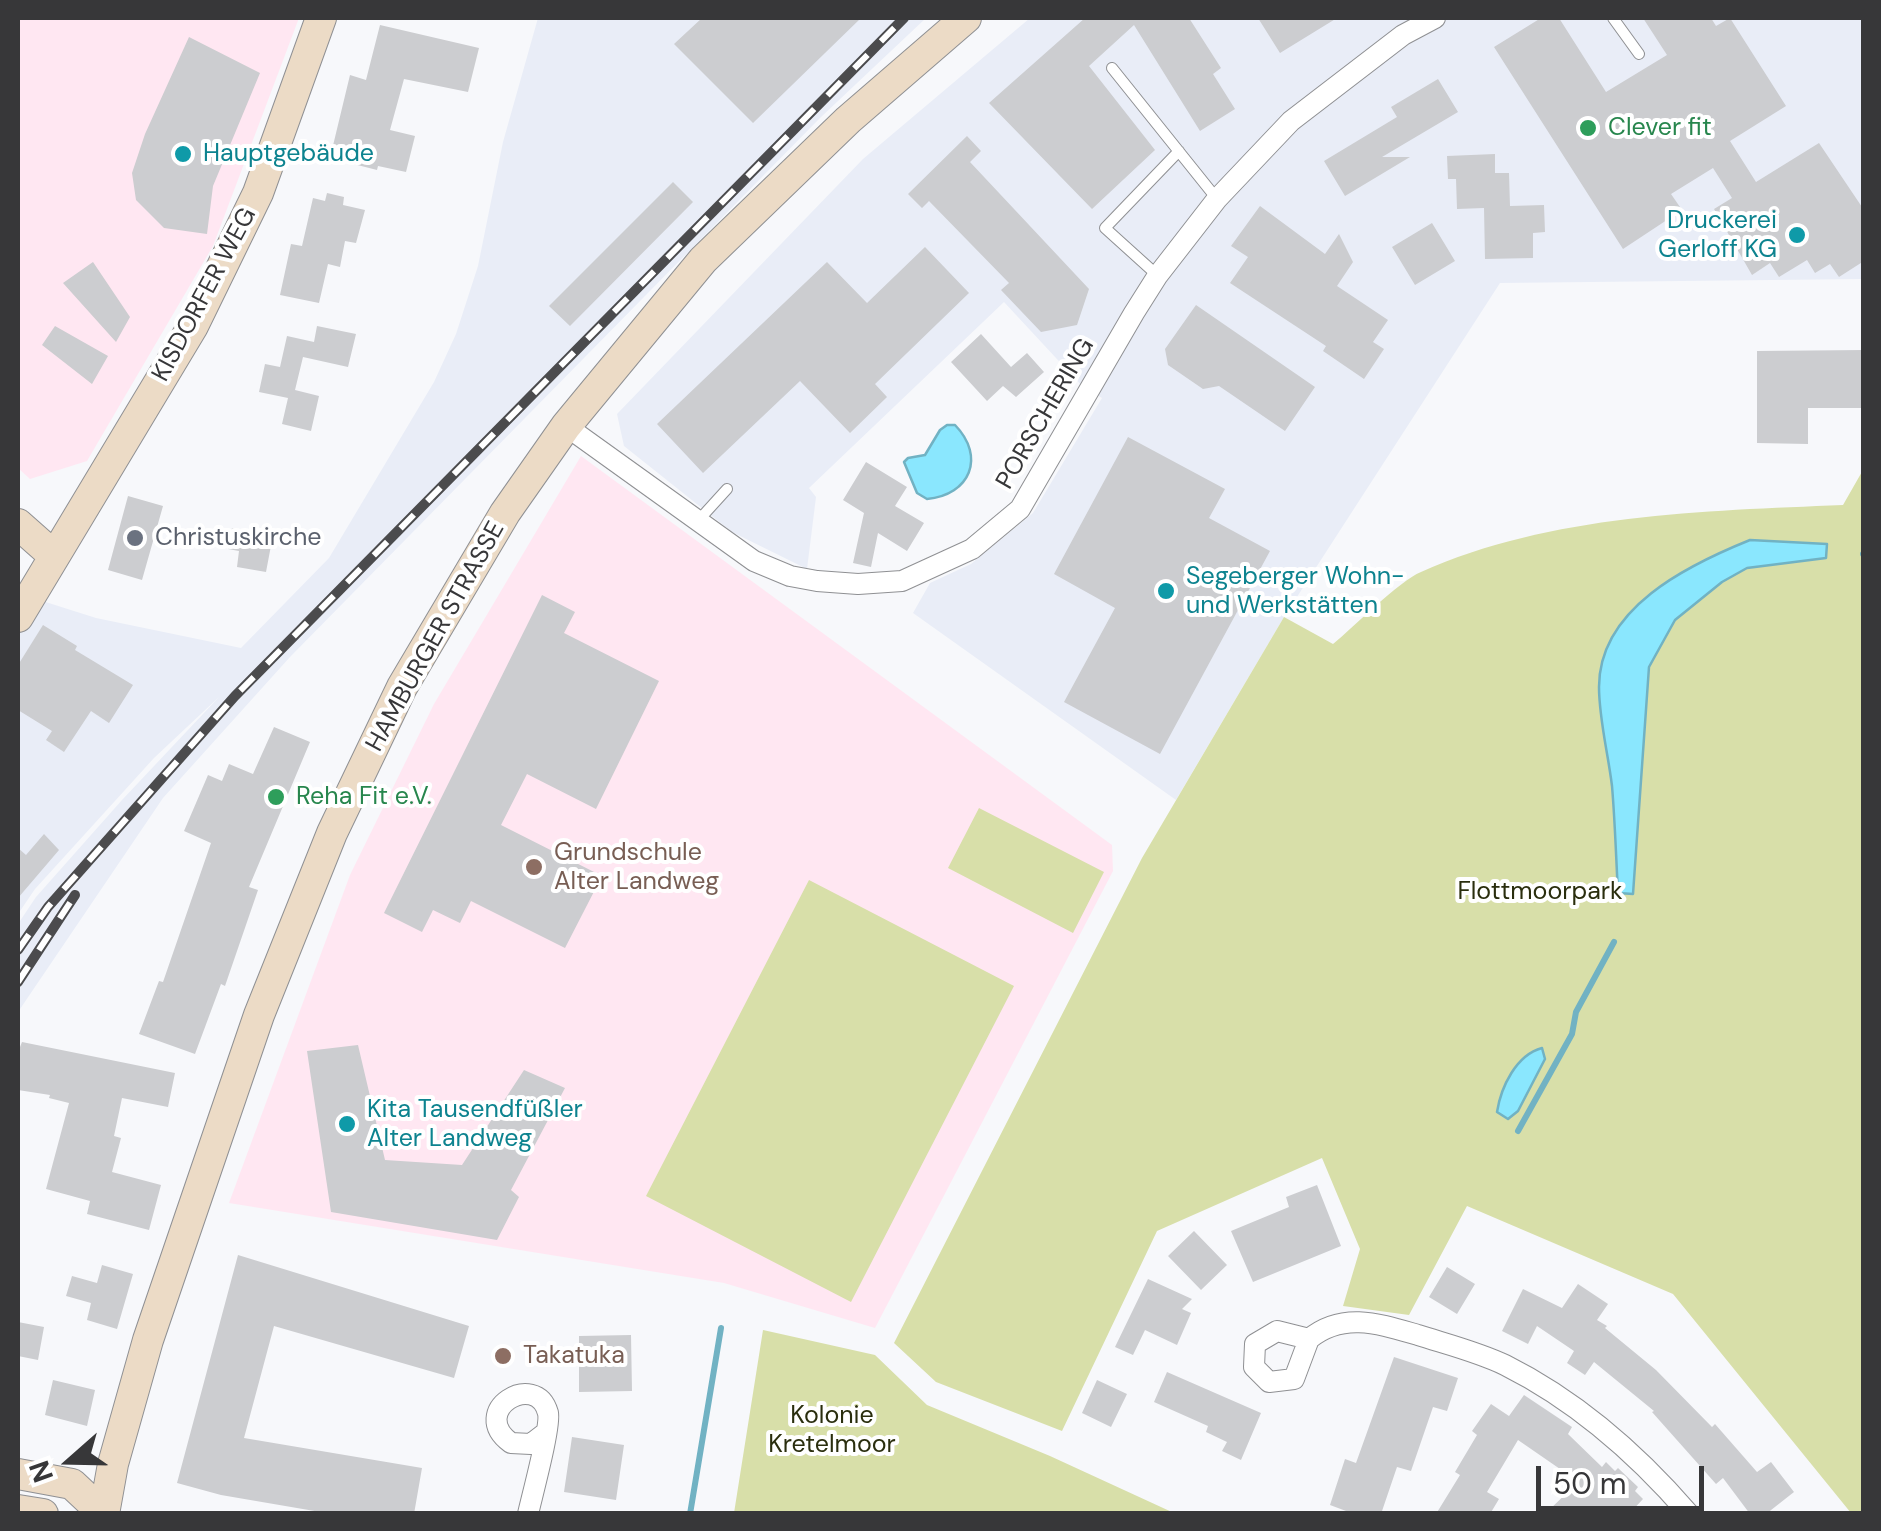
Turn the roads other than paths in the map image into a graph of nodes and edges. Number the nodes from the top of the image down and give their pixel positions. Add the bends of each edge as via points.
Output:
1 (321, 18) edge
2 (966, 18) edge
3 (1436, 18) edge
4 (1614, 18) edge
5 (1638, 54) dead end
6 (1112, 68) dead end
7 (1179, 151) junction
8 (1217, 199) junction
9 (1158, 275) junction
10 (566, 426) junction
11 (727, 490) dead end
12 (696, 522) junction
13 (18, 524) edge
14 (52, 554) junction
15 (18, 616) edge
16 (1310, 1339) dead end
17 (544, 1434) dead end
18 (18, 1474) edge
19 (18, 1510) edge
20 (44, 1514) edge
21 (104, 1514) edge
22 (528, 1514) edge
23 (1689, 1514) edge

1 - 14 main road, KISDORFER WEG via 258,193 194,326
2 - 10 main road, HAMBURGER STRASSE via 703,260
3 - 8 street, PORSCHERING via 1291,121
4 - 5 lane
6 - 7 lane
7 - 8 lane
7 - 9 lane via 1105,228
8 - 9 street, PORSCHERING
9 - 12 street, PORSCHERING via 1020,509 972,549 902,580 817,582 754,561
10 - 12 street, PORSCHERING
10 - 21 main road, HAMBURGER STRASSE via 505,512 402,687 332,833 258,1015 170,1268
11 - 12 lane
13 - 14 main road
14 - 15 main road, KISDORFER WEG
16 - 23 street via 1341,1322 1374,1323 1502,1363 1588,1417
17 - 22 street
18 - 21 main road via 72,1484
19 - 20 main road

